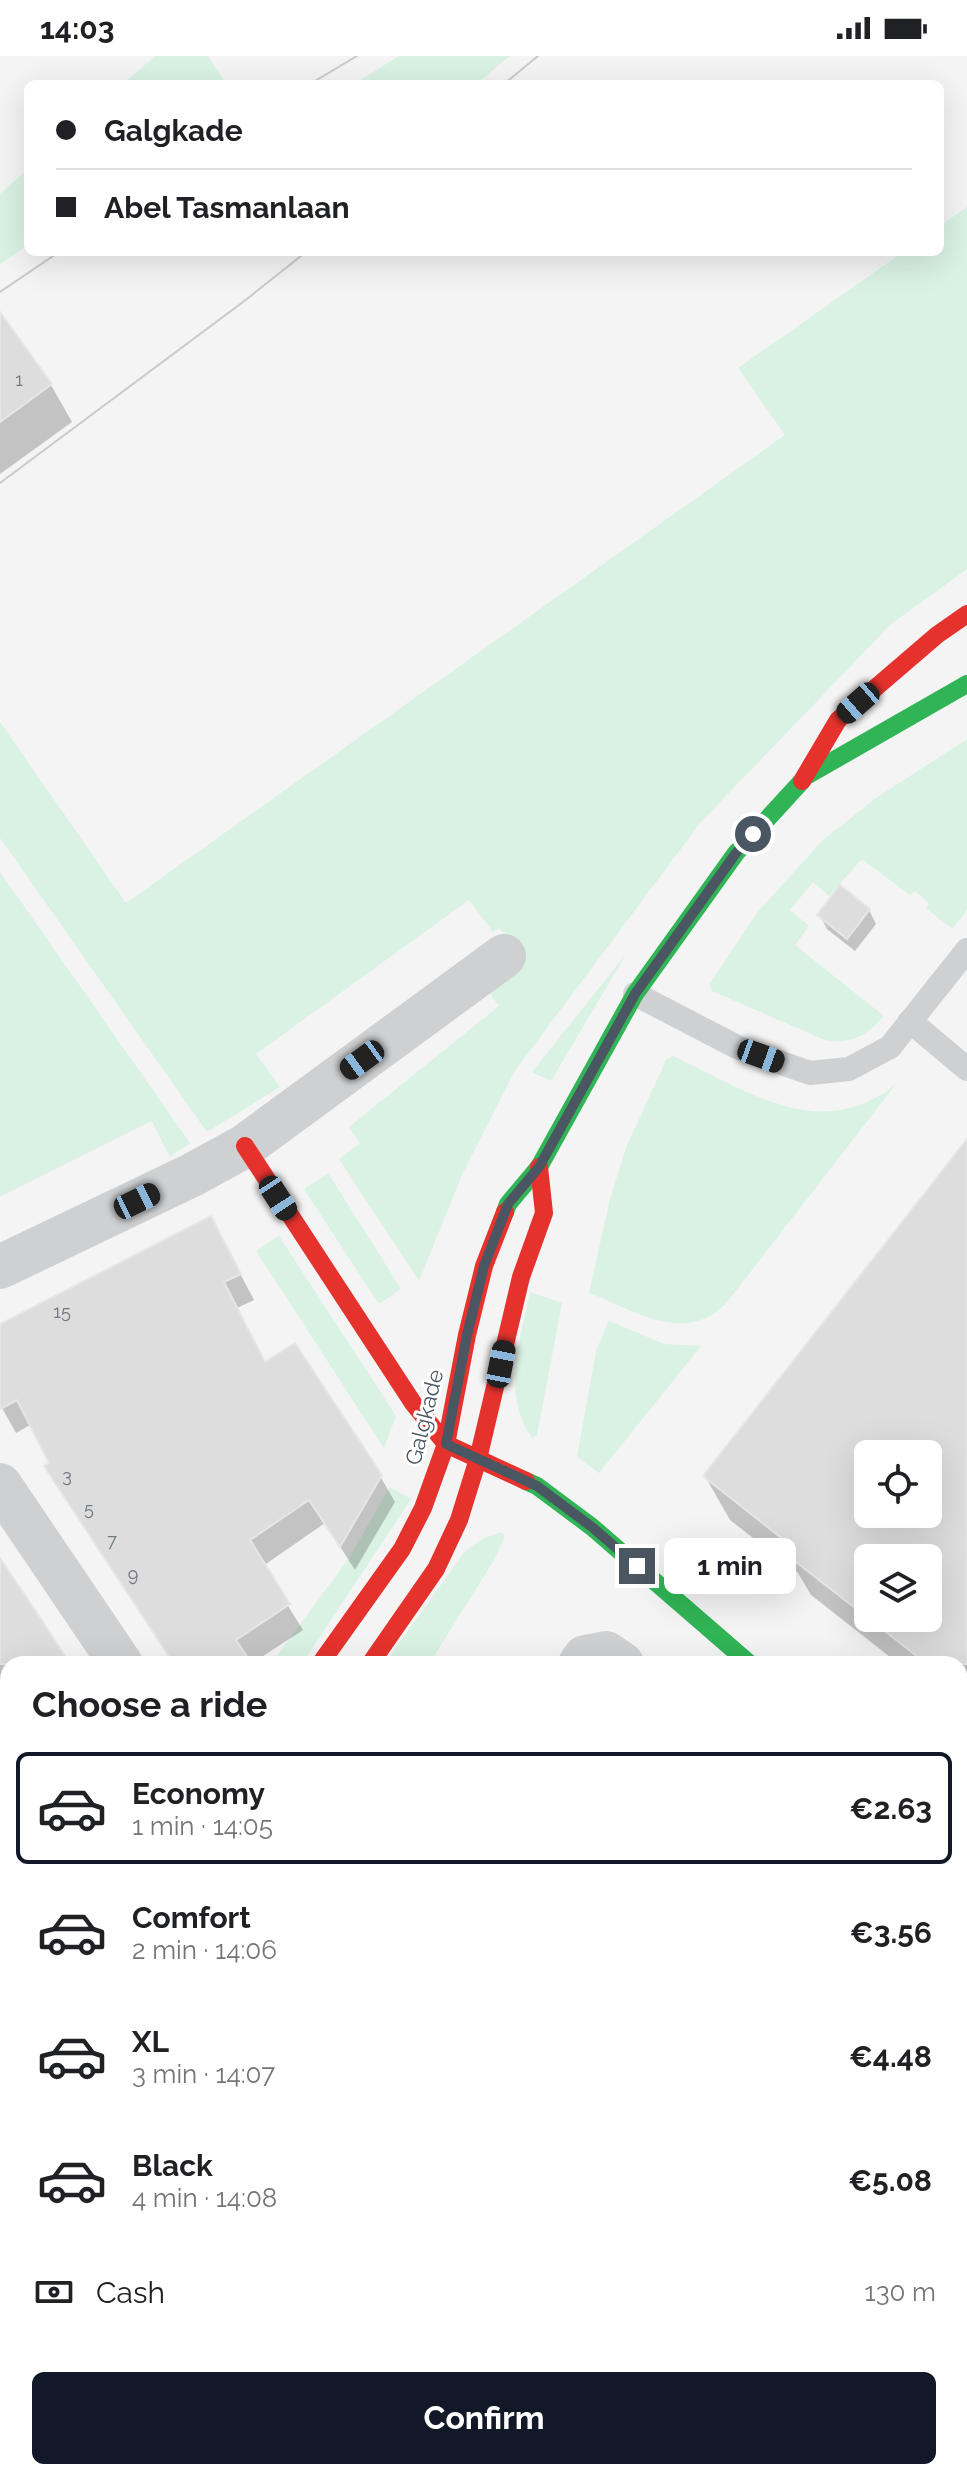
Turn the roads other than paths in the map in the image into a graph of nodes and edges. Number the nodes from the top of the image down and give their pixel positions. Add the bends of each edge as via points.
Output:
1 (967, 614) edge
2 (967, 684) edge
3 (806, 776) junction
4 (967, 950) edge
5 (504, 956) dead end
6 (635, 994) junction
7 (910, 1021) junction
8 (967, 1069) edge
9 (245, 1146) junction
10 (539, 1167) junction
11 (0, 1267) edge
12 (446, 1444) junction
13 (478, 1459) junction
14 (0, 1485) edge
15 (116, 1656) edge
16 (326, 1656) edge
17 (376, 1656) edge
18 (590, 1656) edge
19 (610, 1656) edge
20 (741, 1656) edge

1 - 3 main road, Galgkade via 838,720
2 - 3 main road, Galgkade
3 - 6 main road, Galgkade via 736,853
4 - 7 lane
5 - 9 street
6 - 7 lane via 737,1047 810,1073 849,1069 890,1047
6 - 10 main road, Galgkade
7 - 8 lane
9 - 11 street
9 - 12 main road via 413,1403
10 - 12 main road, Galgkade via 508,1204 484,1266
10 - 13 main road via 544,1213 521,1277
12 - 13 main road
12 - 16 main road, Galgkade via 402,1549
13 - 17 main road via 459,1520 436,1569
13 - 20 main road via 537,1486 592,1527
14 - 15 street
18 - 19 street

